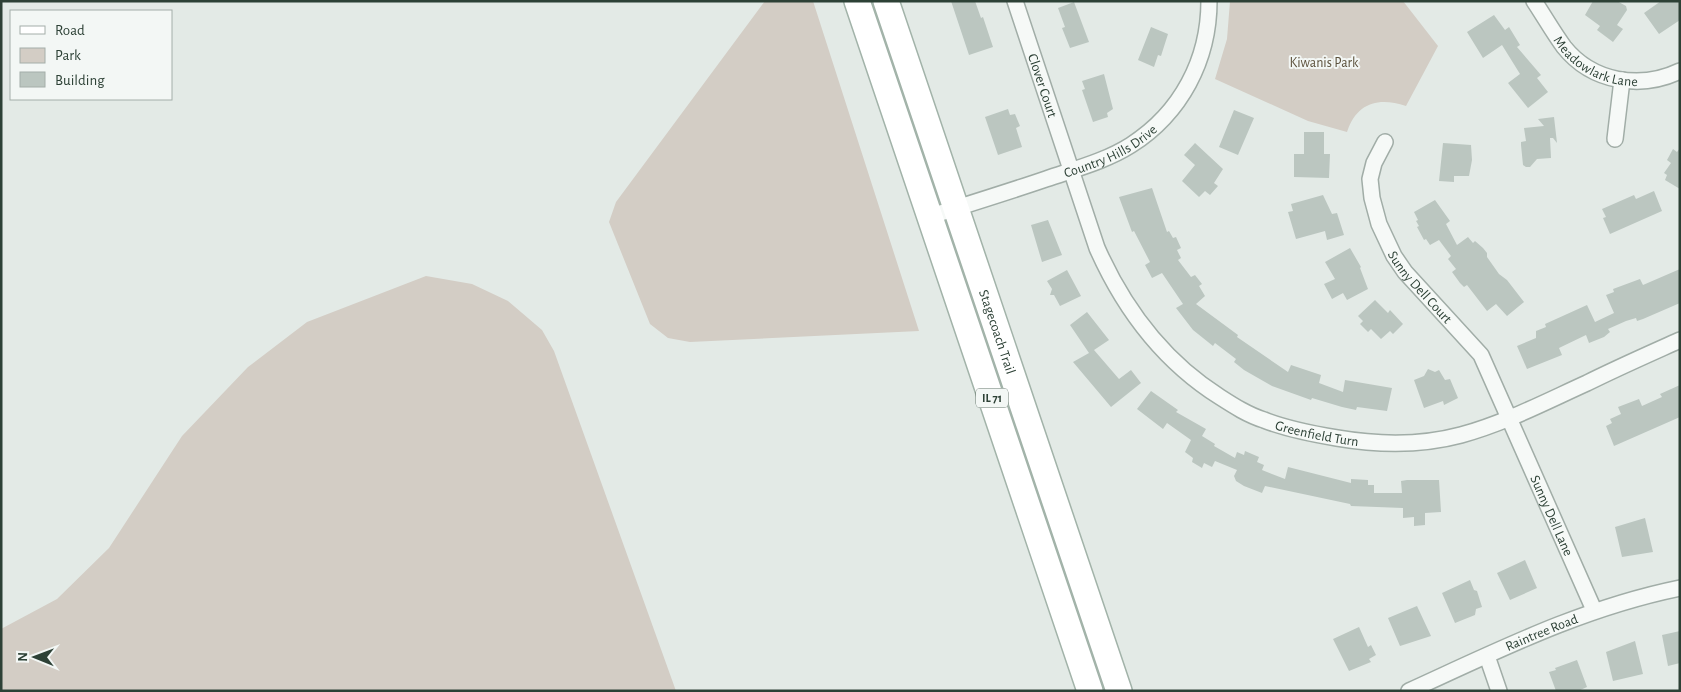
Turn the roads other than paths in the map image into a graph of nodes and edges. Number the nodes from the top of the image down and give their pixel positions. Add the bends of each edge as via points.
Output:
1 (857, 1) edge
2 (886, 1) edge
3 (1015, 1) edge
4 (1208, 1) edge
5 (1534, 1) edge
6 (1680, 71) edge
7 (1622, 80) junction
8 (1615, 139) dead end
9 (1385, 142) dead end
10 (1072, 170) junction
11 (957, 208) junction
12 (931, 216) junction
13 (1680, 340) edge
14 (1510, 419) junction
15 (1680, 588) edge
16 (1594, 610) junction
17 (1487, 656) junction
18 (1090, 691) edge
19 (1119, 691) edge
20 (1409, 691) edge
21 (1498, 691) edge

1 - 12 main road, Stagecoach Trail / IL 71
2 - 11 main road, Stagecoach Trail / IL 71
3 - 10 street, Clover Court
4 - 10 street, Country Hills Drive via 1207,32 1199,62 1186,89 1167,115 1130,146
5 - 7 street, Meadowlark Lane via 1572,55 1592,71
6 - 7 street, Meadowlark Lane via 1654,80
7 - 8 street
9 - 14 street, Sunny Dell Court via 1370,178 1377,215 1394,256 1481,355
10 - 11 street, Country Hills Drive
10 - 14 street, Greenfield Turn via 1098,248 1128,307 1174,362 1240,410 1313,434 1366,443 1410,444 1459,435
11 - 12 street, Country Hills Drive
11 - 19 main road, Stagecoach Trail / IL 71
12 - 18 main road, Stagecoach Trail / IL 71
13 - 14 street, Greenfield Turn
14 - 16 street, Sunny Dell Lane
15 - 16 street, Raintree Road
16 - 17 street, Raintree Road
17 - 20 street, Raintree Road
17 - 21 street

